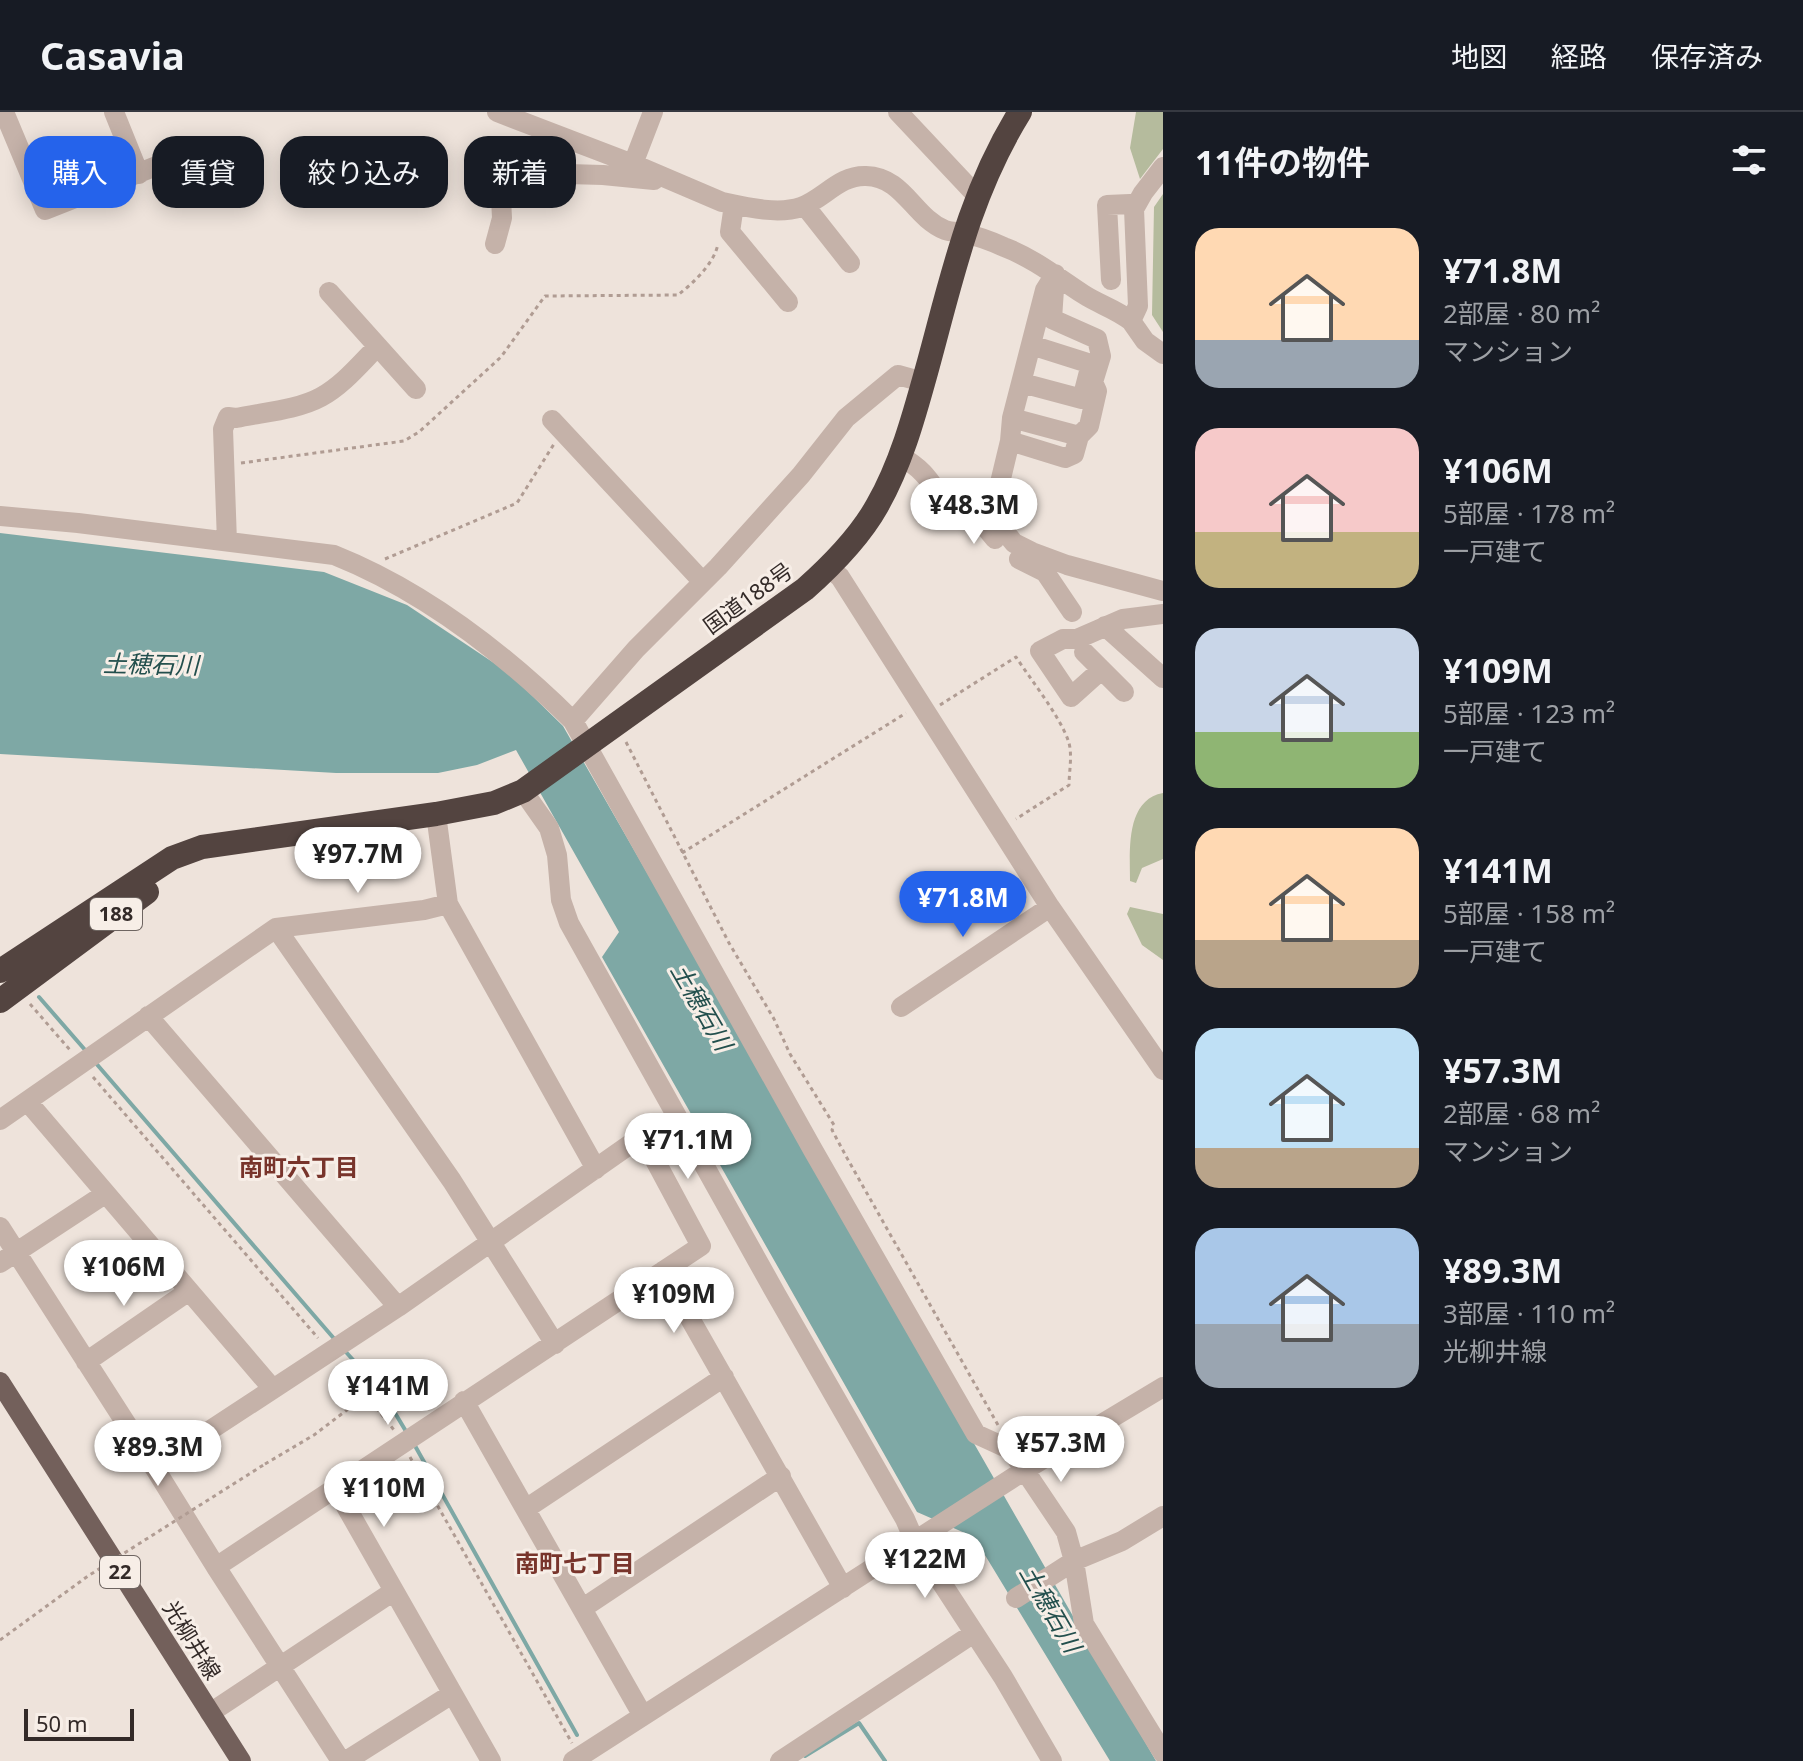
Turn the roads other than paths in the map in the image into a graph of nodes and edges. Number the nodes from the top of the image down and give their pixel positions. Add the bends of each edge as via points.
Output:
1 (4, 112) edge
2 (114, 112) edge
3 (497, 112) edge
4 (653, 112) edge
5 (898, 112) edge
6 (1020, 112) edge
7 (633, 164) junction
8 (1163, 167) edge
9 (152, 169) edge
10 (139, 174) junction
11 (662, 178) junction
12 (977, 196) junction
13 (734, 205) junction
14 (805, 206) junction
15 (1134, 209) junction
16 (964, 233) junction
17 (495, 244) dead end
18 (850, 263) dead end
19 (1055, 274) junction
20 (1111, 280) dead end
21 (329, 292) dead end
22 (788, 302) dead end
23 (1131, 321) junction
24 (1031, 345) junction
25 (377, 347) junction
26 (1163, 354) edge
27 (923, 382) junction
28 (1022, 383) junction
29 (416, 389) dead end
30 (1012, 418) junction
31 (557, 425) road end
32 (1079, 436) junction
33 (1010, 441) junction
34 (900, 456) junction
35 (0, 516) edge
36 (227, 542) junction
37 (829, 568) junction
38 (702, 581) junction
39 (1163, 591) edge
40 (1072, 612) dead end
41 (1161, 618) edge
42 (1105, 626) junction
43 (1084, 652) dead end
44 (1100, 671) junction
45 (1163, 678) edge
46 (1124, 692) dead end
47 (573, 721) junction
48 (585, 747) junction
49 (526, 788) junction
50 (436, 814) junction
51 (240, 843) junction
52 (448, 904) junction
53 (1050, 907) junction
54 (276, 928) junction
55 (0, 971) edge
56 (0, 1001) edge
57 (901, 1007) dead end
58 (148, 1016) junction
59 (1163, 1070) edge
60 (27, 1101) junction
61 (0, 1120) edge
62 (596, 1169) junction
63 (105, 1194) junction
64 (0, 1227) edge
65 (489, 1241) junction
66 (8, 1257) edge
67 (663, 1271) junction
68 (189, 1291) junction
69 (398, 1307) junction
70 (555, 1344) junction
71 (86, 1362) junction
72 (724, 1377) junction
73 (0, 1382) edge
74 (1163, 1387) edge
75 (272, 1388) junction
76 (464, 1401) junction
77 (154, 1467) junction
78 (1025, 1470) junction
79 (781, 1476) junction
80 (336, 1489) junction
81 (527, 1508) junction
82 (1163, 1516) edge
83 (915, 1542) junction
84 (1074, 1561) junction
85 (216, 1567) junction
86 (843, 1588) junction
87 (394, 1591) junction
88 (1016, 1598) dead end
89 (583, 1608) junction
90 (974, 1633) junction
91 (280, 1667) junction
92 (452, 1694) junction
93 (210, 1713) junction
94 (643, 1716) junction
95 (1163, 1753) edge
96 (241, 1761) edge
97 (344, 1761) edge
98 (491, 1761) edge
99 (573, 1761) edge
100 (780, 1761) edge
101 (1052, 1761) edge

1 - 10 street via 45,210
2 - 10 street
3 - 7 street
4 - 7 street
5 - 12 street
6 - 12 highway, 国道188号 / 188 via 996,150
7 - 11 street
8 - 15 street
9 - 10 street
11 - 13 street
11 - 17 street via 510,170 500,179 502,218
12 - 16 highway, 国道188号 / 188
13 - 14 street
13 - 22 street via 730,232
14 - 16 street via 846,179 882,178 945,230
14 - 18 street
15 - 20 street via 1130,204 1107,205
15 - 23 street via 1138,306
16 - 19 street via 1005,247
16 - 27 highway, 国道188号 / 188
19 - 23 street
19 - 24 street via 1045,290
19 - 32 street via 1052,319 1097,339 1101,356 1089,426
21 - 25 street
23 - 26 street
24 - 28 street
24 - 28 street via 1091,364 1082,399
25 - 29 street
25 - 36 street via 321,397 228,417 223,429
27 - 34 highway, 国道188号 / 188
27 - 38 street via 898,375 846,418 801,475
28 - 30 street
30 - 32 street
30 - 33 street
31 - 38 street
32 - 33 street via 1074,454 1065,458
33 - 39 street via 992,516 1014,543 1067,565
34 - 37 highway, 国道188号 / 188 via 875,510
34 - 40 street via 929,476 955,514 977,517 1002,548 1045,572
35 - 36 street
36 - 47 street via 334,555 368,569 501,657
37 - 48 highway, 国道188号 / 188
37 - 53 street via 840,577
38 - 47 street
41 - 42 street via 1123,619
42 - 44 street via 1040,651 1071,697
42 - 45 street
43 - 44 street
44 - 46 street
47 - 48 street
48 - 49 highway, 国道188号 / 188
48 - 78 street via 976,1434 1011,1450
49 - 50 highway, 国道188号 / 188 via 494,803
49 - 83 street via 549,828 569,923
50 - 51 highway, 国道188号 / 188
50 - 52 street
51 - 55 highway, 国道188号 / 188 via 202,847 172,858
51 - 56 highway, 国道188号 / 188 via 178,872 126,906
52 - 54 street
52 - 62 street
53 - 57 street
53 - 59 street
54 - 58 street
54 - 65 street
58 - 60 street
58 - 69 street
60 - 61 street
60 - 63 street
62 - 65 street
62 - 67 street via 642,1136 701,1246
63 - 66 street
63 - 68 street
64 - 66 street
65 - 69 street
65 - 70 street
66 - 71 street
67 - 70 street
67 - 72 street
68 - 71 street
68 - 75 street
69 - 75 street
70 - 76 street
71 - 77 street
72 - 79 street
72 - 81 street
73 - 93 main road, 光柳井線 / 22
74 - 78 street
75 - 77 street
76 - 80 street
76 - 81 street
77 - 85 street
78 - 83 street
78 - 84 street via 1066,1532
79 - 86 street
79 - 89 street
80 - 85 street
80 - 87 street
81 - 89 street
82 - 84 street
83 - 86 street
83 - 90 street
84 - 88 street
84 - 95 street via 1084,1624
85 - 91 street
86 - 94 street
87 - 91 street
87 - 92 street
89 - 94 street
90 - 100 street
90 - 101 street
91 - 93 street
91 - 97 street
92 - 97 street
92 - 98 street
93 - 96 main road, 光柳井線 / 22
94 - 99 street

